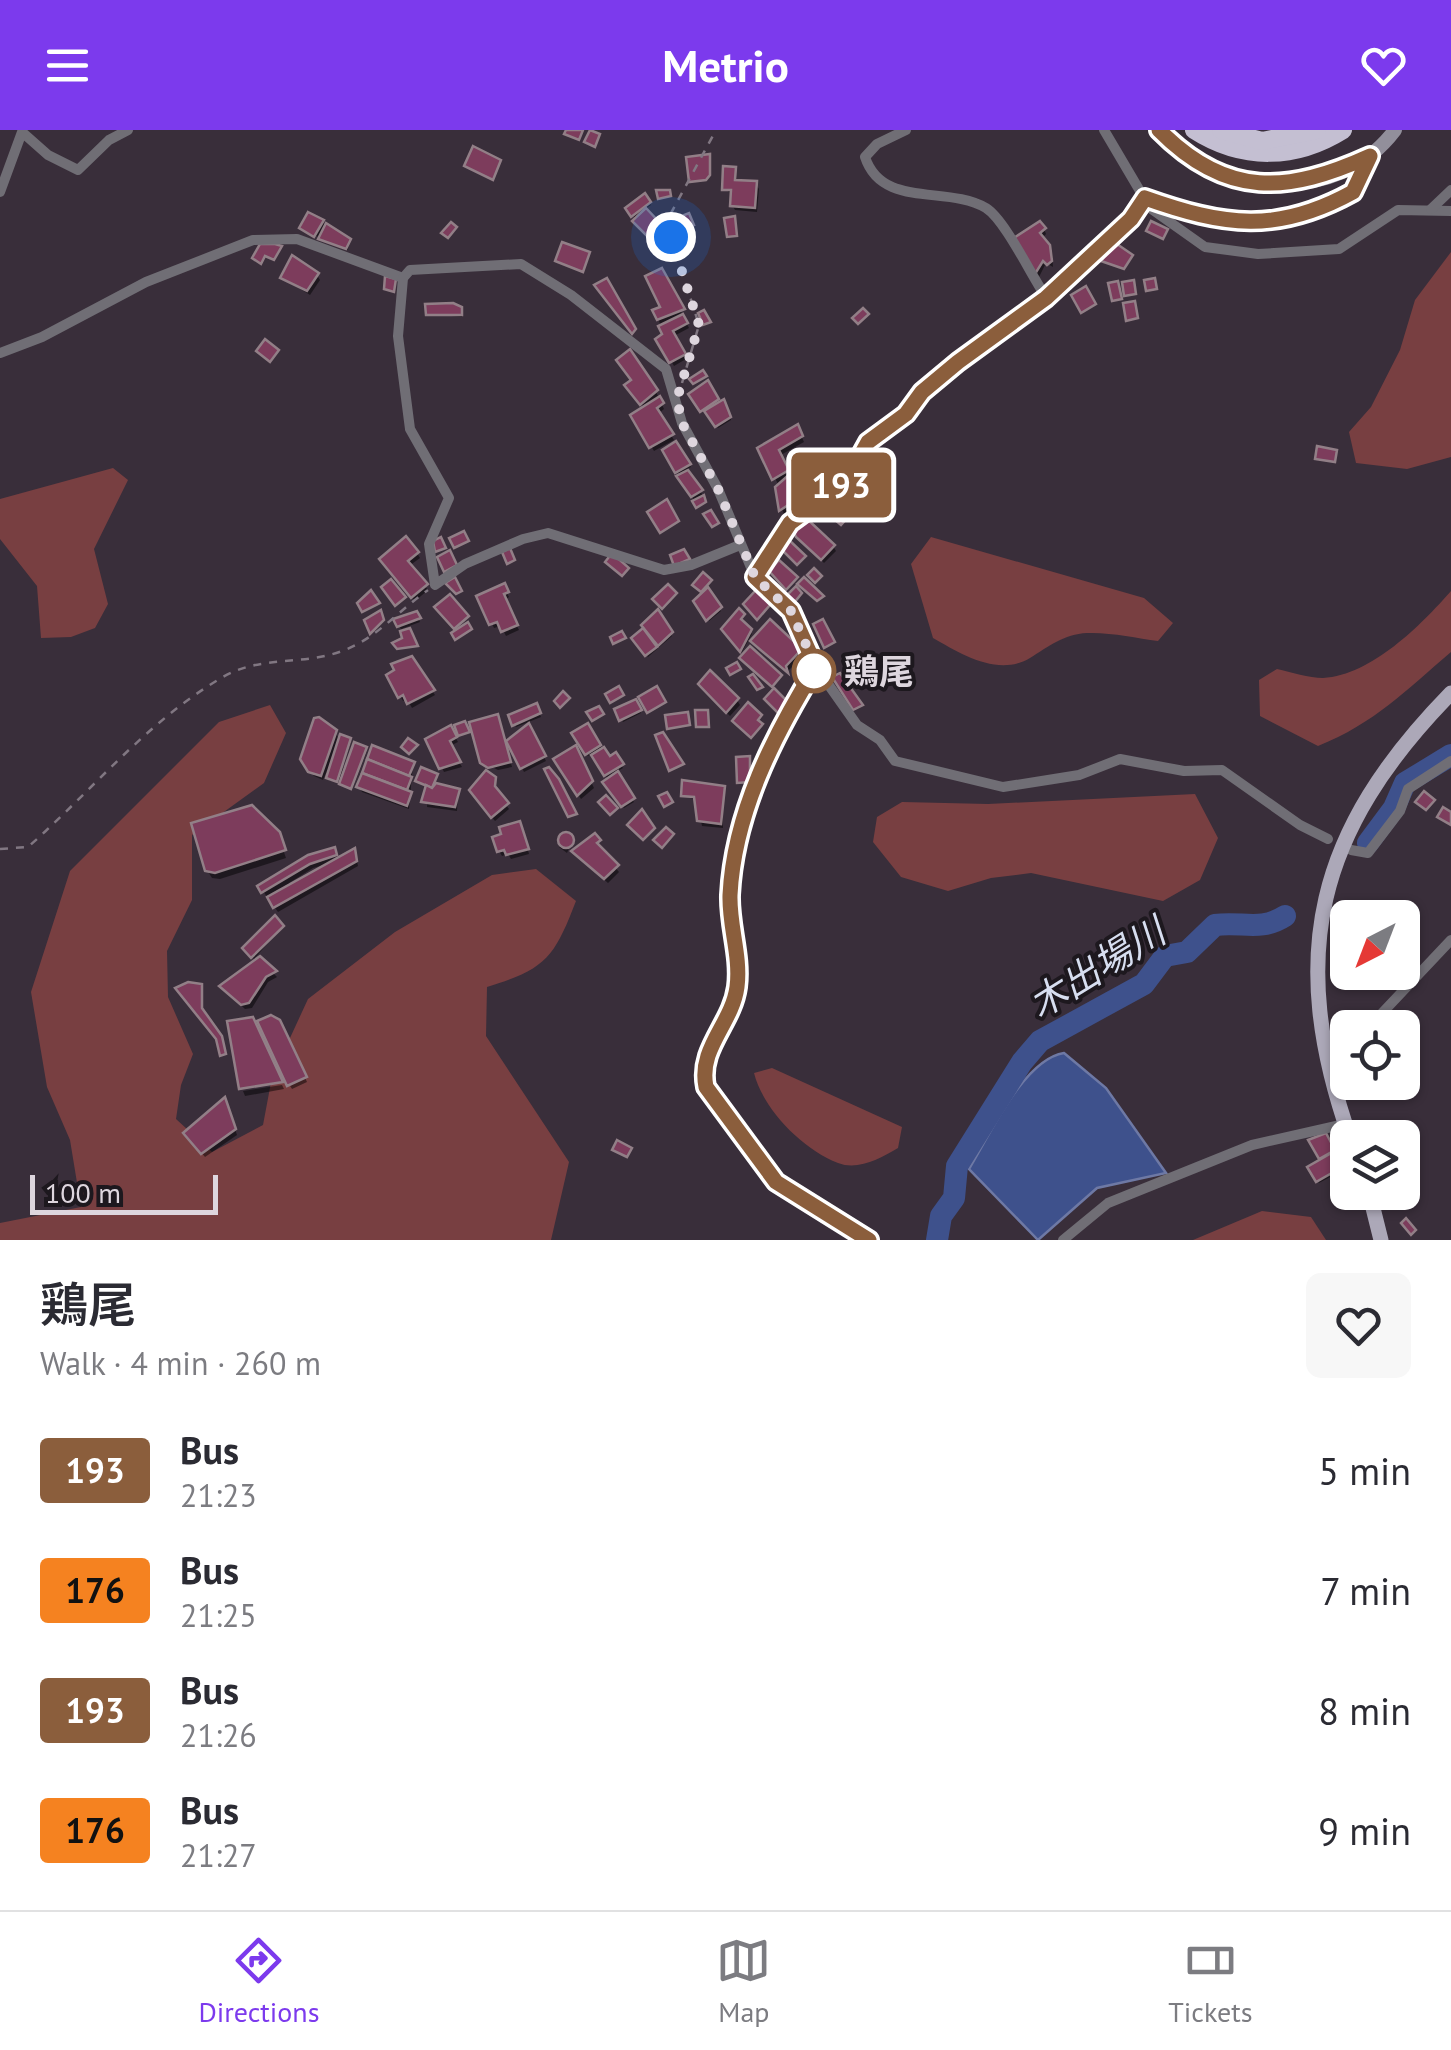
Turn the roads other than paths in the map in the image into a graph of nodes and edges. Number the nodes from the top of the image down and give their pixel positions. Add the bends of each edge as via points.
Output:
1 (128, 130) edge
2 (906, 130) edge
3 (1104, 130) edge
4 (1159, 130) edge
5 (1194, 130) edge
6 (1221, 130) edge
7 (1317, 130) edge
8 (1343, 130) edge
9 (1394, 130) edge
10 (1370, 156) junction
11 (1451, 190) edge
12 (0, 192) edge
13 (1145, 198) junction
14 (1431, 209) junction
15 (1451, 211) edge
16 (403, 278) junction
17 (1046, 298) junction
18 (0, 353) edge
19 (740, 545) junction
20 (755, 577) junction
21 (816, 667) junction
22 (1451, 694) edge
23 (1451, 762) edge
24 (1328, 838) dead end
25 (1352, 850) dead end
26 (1451, 940) edge
27 (1385, 1010) edge
28 (1330, 1080) edge
29 (1330, 1134) edge
30 (1374, 1210) edge
31 (869, 1240) edge
32 (1063, 1240) edge
33 (1381, 1240) edge

1 - 12 street via 78,170 22,132
2 - 17 street via 865,157 871,175 892,189 984,207
3 - 13 street
4 - 10 street via 1191,160 1252,184 1321,178
5 - 8 highway via 1225,147 1273,154 1308,148
6 - 7 highway via 1262,141
9 - 10 street
10 - 13 street via 1353,192 1292,220 1209,220
11 - 14 street
13 - 14 street via 1194,243 1258,254 1338,249 1398,210
13 - 17 street
14 - 15 street
16 - 18 street via 297,239 253,240 146,282
16 - 19 street via 410,270 497,263 530,268 666,369 682,423
16 - 19 street via 398,336 410,429 448,498 429,544 434,586 465,564 548,533 664,570
17 - 20 street via 958,362 868,442 846,482 790,523
19 - 20 street
20 - 21 street via 791,611
21 - 24 street via 858,725 895,761 1004,787 1079,775 1120,759 1184,771 1222,770
21 - 31 street via 756,780 735,848 730,916 737,989 703,1071 706,1087 776,1182
22 - 28 main road via 1368,790 1338,856 1317,959 1319,1029
23 - 25 street via 1408,789 1368,853
26 - 27 street
29 - 32 street via 1252,1145 1108,1203
30 - 33 main road

